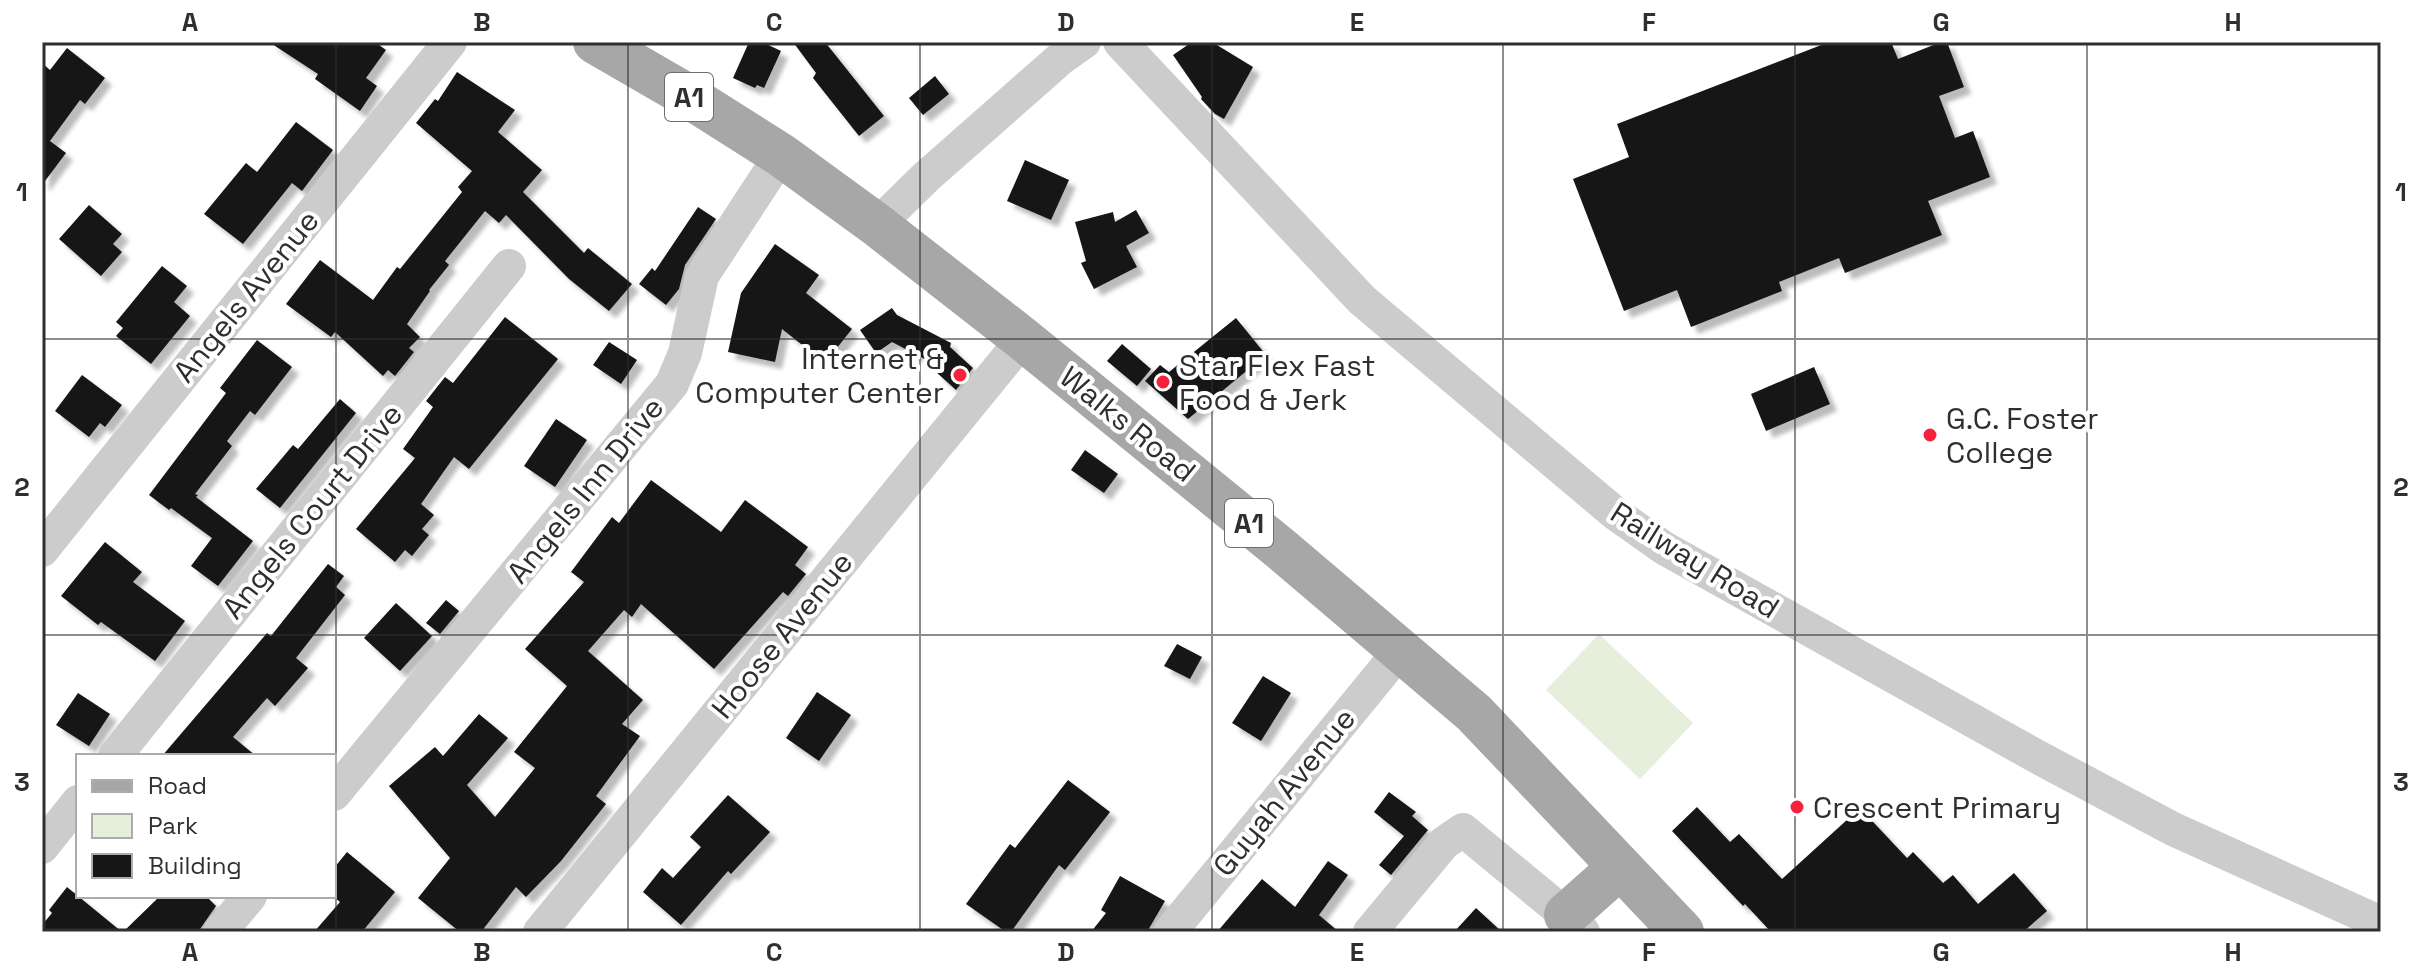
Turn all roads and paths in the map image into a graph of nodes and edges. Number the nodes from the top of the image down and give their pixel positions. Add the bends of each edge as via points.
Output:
1 (450, 42) edge
2 (595, 42) edge
3 (1084, 42) edge
4 (1120, 42) edge
5 (781, 155) junction
6 (877, 225) junction
7 (509, 266) dead end
8 (1023, 339) junction
9 (42, 550) edge
10 (1399, 652) junction
11 (117, 754) edge
12 (336, 792) edge
13 (76, 804) edge
14 (42, 847) edge
15 (1619, 868) junction
16 (248, 898) edge
17 (2381, 923) edge
18 (1575, 924) edge
19 (220, 932) edge
20 (540, 932) edge
21 (1170, 932) edge
22 (1370, 932) edge
23 (1682, 932) edge

1 - 9 street, Angels Avenue
2 - 5 main road, Walks Road / A1
3 - 6 street
4 - 17 street, Railway Road via 1362,300 1616,514 1664,548 2145,815
5 - 6 main road, Walks Road / A1
5 - 12 street, Angels Inn Drive via 702,276 685,353 672,384
6 - 8 main road, Walks Road / A1
7 - 11 street, Angels Court Drive
8 - 10 main road, Walks Road / A1 via 1332,591
8 - 20 street, Hoose Avenue
10 - 15 main road, Walks Road / A1 via 1474,713
10 - 21 street, Guyah Avenue
13 - 14 street
15 - 18 main road
15 - 23 main road, Walks Road / A1
16 - 19 street
18 - 22 street via 1463,830 1444,843

